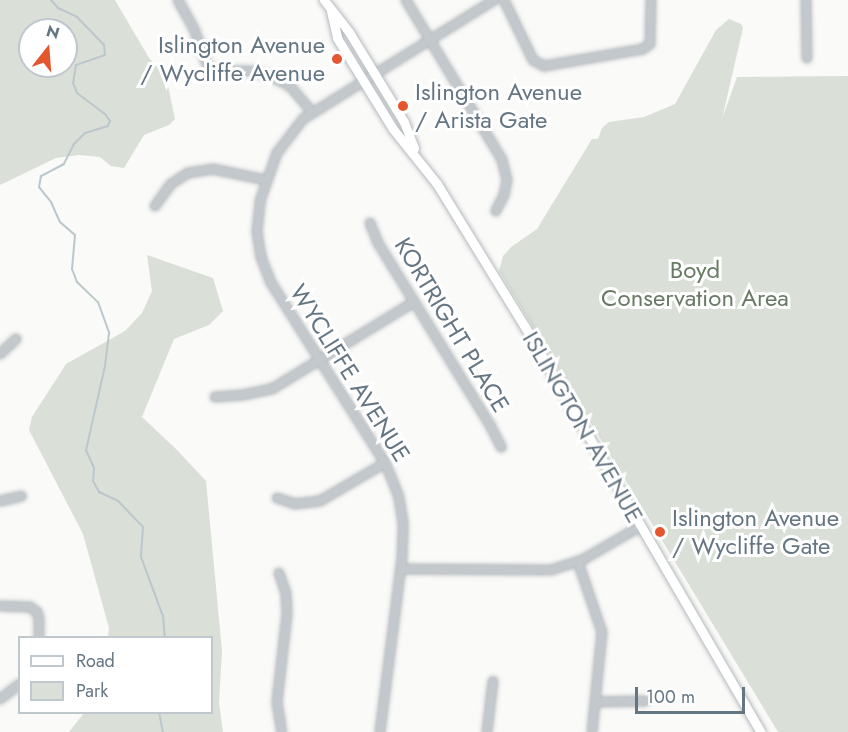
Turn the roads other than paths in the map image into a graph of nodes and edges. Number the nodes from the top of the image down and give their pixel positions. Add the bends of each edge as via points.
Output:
1 (178, 0) edge
2 (324, 0) edge
3 (406, 0) edge
4 (494, 0) edge
5 (504, 0) edge
6 (651, 0) edge
7 (806, 0) edge
8 (331, 11) junction
9 (431, 39) junction
10 (807, 58) dead end
11 (375, 75) junction
12 (363, 81) junction
13 (312, 111) junction
14 (417, 156) junction
15 (265, 180) junction
16 (155, 206) dead end
17 (496, 212) dead end
18 (370, 223) dead end
19 (414, 302) junction
20 (16, 339) dead end
21 (0, 354) edge
22 (321, 360) junction
23 (215, 397) dead end
24 (501, 447) dead end
25 (385, 463) junction
26 (21, 496) dead end
27 (277, 498) dead end
28 (0, 501) edge
29 (641, 526) junction
30 (578, 562) junction
31 (401, 569) junction
32 (279, 573) dead end
33 (0, 606) edge
34 (39, 636) edge
35 (493, 681) dead end
36 (18, 686) edge
37 (0, 699) edge
38 (645, 701) dead end
39 (595, 702) junction
40 (282, 732) edge
41 (380, 732) edge
42 (487, 732) edge
43 (592, 732) edge
44 (761, 732) edge

1 - 13 street via 208,67 271,76 290,86
2 - 8 main road, ISLINGTON AVENUE
3 - 9 street
4 - 9 street, WYCLIFFE AVENUE
5 - 6 street via 533,60 544,66 643,49 650,44
7 - 10 street
8 - 11 main road, ISLINGTON AVENUE
8 - 12 main road, ISLINGTON AVENUE via 338,38
9 - 11 street, WYCLIFFE AVENUE
9 - 17 street via 502,160 507,180
11 - 12 street, WYCLIFFE AVENUE
11 - 14 main road, ISLINGTON AVENUE via 404,122
12 - 13 street, WYCLIFFE AVENUE
12 - 14 main road, ISLINGTON AVENUE via 393,129
13 - 15 street, WYCLIFFE AVENUE via 286,139
14 - 29 main road, ISLINGTON AVENUE via 531,337
15 - 16 street via 213,168 188,173 171,184
15 - 22 street, WYCLIFFE AVENUE via 257,232 261,257 271,283
18 - 19 street, KORTRIGHT PLACE
19 - 22 street
19 - 24 street, KORTRIGHT PLACE
20 - 21 street
22 - 23 street via 272,389
22 - 25 street, WYCLIFFE AVENUE
25 - 27 street via 320,501 295,504
25 - 31 street, WYCLIFFE AVENUE via 401,505
26 - 28 street
29 - 30 street
29 - 44 main road, ISLINGTON AVENUE
30 - 31 street via 546,570
30 - 39 street via 602,632
31 - 41 street, WYCLIFFE AVENUE
32 - 40 street via 286,593 278,702
33 - 34 street via 30,607 37,612
35 - 42 street
36 - 37 street
38 - 39 street
39 - 43 street

